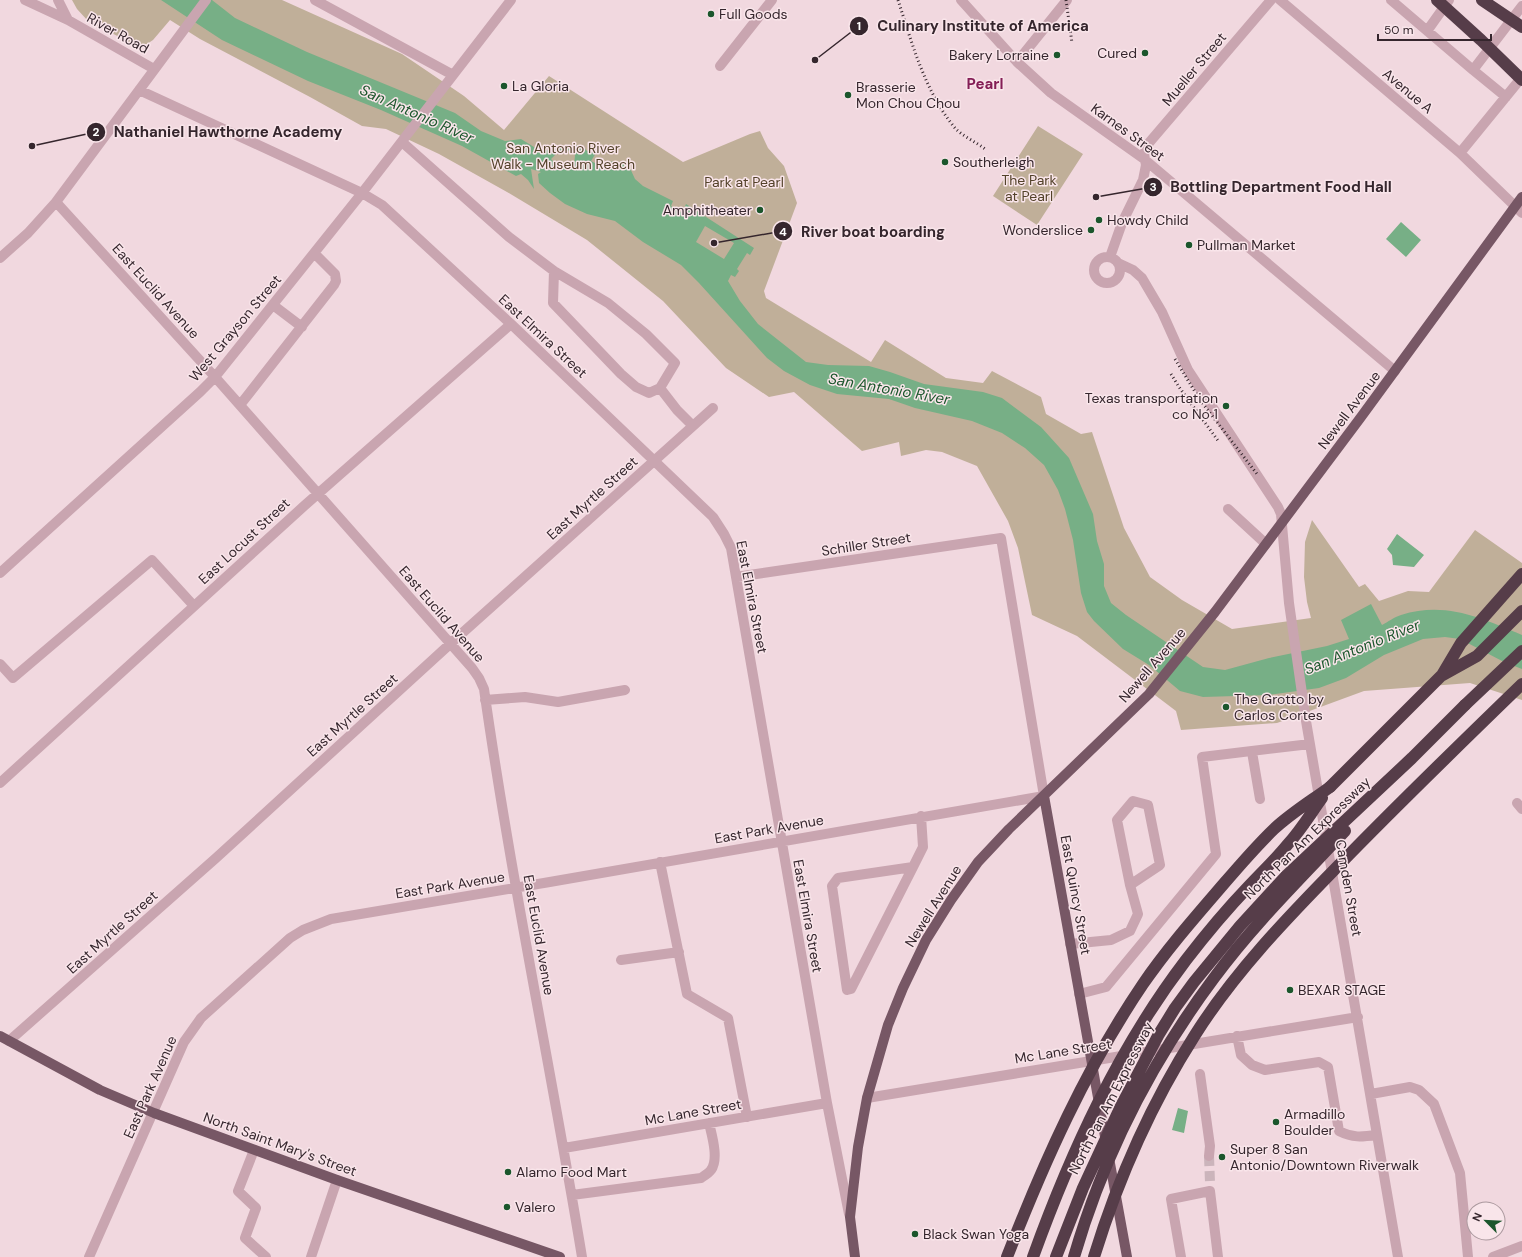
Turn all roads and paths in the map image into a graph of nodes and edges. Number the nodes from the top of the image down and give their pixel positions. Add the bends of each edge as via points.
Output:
1 (25, 0) edge
2 (58, 0) edge
3 (206, 0) edge
4 (315, 0) edge
5 (510, 0) edge
6 (772, 0) edge
7 (961, 0) edge
8 (1067, 0) edge
9 (1271, 0) edge
10 (1280, 0) edge
11 (1391, 0) edge
12 (1437, 0) edge
13 (1449, 0) edge
14 (1482, 0) edge
15 (1522, 6) edge
16 (68, 20) junction
17 (1522, 27) edge
18 (1427, 31) junction
19 (1017, 62) junction
20 (720, 66) dead end
21 (154, 69) junction
22 (1473, 70) junction
23 (453, 75) junction
24 (1522, 79) edge
25 (139, 90) junction
26 (1506, 97) junction
27 (402, 142) junction
28 (1460, 154) junction
29 (1144, 159) junction
30 (362, 193) junction
31 (1522, 197) edge
32 (56, 202) junction
33 (1519, 209) edge
34 (314, 253) junction
35 (0, 258) edge
36 (1114, 260) joint
37 (554, 271) junction
38 (273, 305) junction
39 (511, 324) junction
40 (302, 327) junction
41 (1396, 371) junction
42 (215, 377) junction
43 (660, 388) junction
44 (240, 405) junction
45 (713, 408) dead end
46 (693, 426) junction
47 (654, 461) junction
48 (317, 494) junction
49 (1228, 509) dead end
50 (1282, 522) junction
51 (1001, 538) joint
52 (1266, 544) junction
53 (0, 573) edge
54 (1522, 574) edge
55 (736, 577) junction
56 (194, 606) junction
57 (1522, 611) edge
58 (450, 644) junction
59 (1522, 651) edge
60 (0, 664) edge
61 (1441, 676) junction
62 (1522, 684) edge
63 (625, 690) dead end
64 (1522, 695) edge
65 (485, 700) junction
66 (1310, 744) junction
67 (1252, 752) junction
68 (1412, 758) junction
69 (0, 783) edge
70 (1330, 787) junction
71 (1044, 796) junction
72 (1260, 799) dead end
73 (922, 816) junction
74 (781, 842) junction
75 (660, 862) junction
76 (913, 867) junction
77 (1130, 885) junction
78 (516, 889) junction
79 (1297, 908) junction
80 (1070, 944) junction
81 (679, 952) junction
82 (621, 960) dead end
83 (1079, 994) junction
84 (1358, 1017) junction
85 (0, 1036) edge
86 (1237, 1036) junction
87 (10, 1041) junction
88 (1091, 1061) junction
89 (1200, 1074) dead end
90 (1371, 1094) junction
91 (867, 1098) junction
92 (827, 1103) junction
93 (154, 1113) junction
94 (747, 1117) junction
95 (709, 1123) junction
96 (1376, 1135) junction
97 (564, 1148) junction
98 (254, 1150) junction
99 (1209, 1156) tunnel mouth
100 (337, 1180) junction
101 (572, 1195) junction
102 (850, 1217) junction
103 (1522, 1246) edge
104 (89, 1257) edge
105 (266, 1257) edge
106 (311, 1257) edge
107 (560, 1257) edge
108 (582, 1257) edge
109 (856, 1257) edge
110 (1007, 1257) edge
111 (1033, 1257) edge
112 (1056, 1257) edge
113 (1074, 1257) edge
114 (1094, 1257) edge
115 (1127, 1257) edge
116 (1180, 1257) edge
117 (1218, 1257) edge
118 (1398, 1257) edge
119 (1468, 1257) edge
120 (1493, 1257) edge

1 - 16 street
2 - 16 street, River Road
3 - 21 street
4 - 23 street
5 - 23 street, West Grayson Street
6 - 20 street
7 - 19 street, Karnes Street
8 - 19 street
9 - 29 street, Mueller Street via 1148,144
10 - 28 street, Avenue A
11 - 18 street
12 - 24 highway, bridge
13 - 18 street
14 - 17 highway, bridge
15 - 22 street
16 - 21 street, River Road
18 - 22 street
19 - 29 street, Karnes Street via 1051,93
21 - 25 street
22 - 26 street
23 - 27 street, West Grayson Street
24 - 26 street
25 - 30 street, East Elmira Street
25 - 32 street
26 - 28 street
27 - 30 street, West Grayson Street
27 - 37 street via 509,237
28 - 33 street, Avenue A
29 - 36 street, Mueller Street via 1146,166 1143,180 1122,222
29 - 41 street, Karnes Street
30 - 34 street, West Grayson Street
30 - 39 street, East Elmira Street via 382,205
31 - 33 main road, Newell Avenue
32 - 35 street
32 - 42 street, East Euclid Avenue
33 - 41 main road, Newell Avenue
34 - 38 street, West Grayson Street
34 - 40 street via 335,274 336,280
36 - 50 street, Camden Street via 1133,270 1152,293 1188,370 1278,506
37 - 43 street via 553,303 636,387 649,393
37 - 43 street via 608,303 646,334 675,363
38 - 40 street
38 - 42 street, West Grayson Street
39 - 47 street, East Elmira Street
39 - 48 street, East Locust Street
40 - 44 street
41 - 50 main road, Newell Avenue
42 - 44 street, East Euclid Avenue
42 - 53 street, West Grayson Street
43 - 46 street
44 - 48 street, East Euclid Avenue
45 - 46 street, East Myrtle Street
46 - 47 street, East Myrtle Street
47 - 55 street, East Elmira Street via 713,517 730,548
47 - 58 street, East Myrtle Street
48 - 56 street, East Locust Street
48 - 58 street, East Euclid Avenue
49 - 52 street
50 - 52 main road, Newell Avenue
50 - 66 street, Camden Street via 1290,603
51 - 55 street, Schiller Street
51 - 71 street, East Quincy Street
52 - 71 main road, Newell Avenue via 1149,694
54 - 61 highway via 1461,643
55 - 74 street, East Elmira Street
56 - 60 street via 152,560 14,678
56 - 69 street, East Locust Street
57 - 61 highway, North Pan Am Expressway via 1477,656
58 - 65 street, East Euclid Avenue via 479,678
58 - 87 street, East Myrtle Street via 216,858
59 - 68 highway, North Pan Am Expressway, bridge
61 - 70 highway, North Pan Am Expressway
62 - 79 highway, bridge via 1402,800
63 - 65 street via 558,702 525,697
64 - 79 highway, bridge
65 - 78 street, East Euclid Avenue
66 - 67 street
66 - 84 street, Camden Street
67 - 72 street
67 - 83 street via 1202,757 1216,854 1106,987
68 - 112 highway, North Pan Am Expressway, bridge via 1285,877 1240,926 1175,1008 1144,1059 1108,1134 1080,1195
68 - 113 highway, North Pan Am Expressway, bridge via 1250,933 1215,977 1162,1054 1126,1123 1100,1184
70 - 110 highway, North Pan Am Expressway, bridge via 1275,828 1234,871 1167,951 1144,984 1117,1024 1074,1103
70 - 111 highway, North Pan Am Expressway, bridge via 1289,844 1247,887 1205,936 1162,993 1136,1034 1092,1115 1054,1201
71 - 73 street, East Park Avenue
71 - 80 main road, East Quincy Street
71 - 91 main road, Newell Avenue via 978,862 926,940 888,1025
73 - 74 street, East Park Avenue
73 - 76 street via 923,847
74 - 75 street, East Park Avenue
74 - 92 street, East Elmira Street
75 - 78 street, East Park Avenue
75 - 81 street
76 - 76 street via 851,989 847,990 832,886 838,878
77 - 77 street via 1117,820 1133,801 1148,805 1160,865
77 - 80 street via 1138,914 1130,931 1111,940
78 - 93 street, East Park Avenue via 332,919 290,938 191,1030
78 - 97 street, East Euclid Avenue
79 - 114 highway, bridge via 1223,995 1171,1074 1120,1181
80 - 83 main road, East Quincy Street
81 - 82 street
81 - 94 street via 687,994 728,1018
83 - 88 main road, East Quincy Street
84 - 86 street, Mc Lane Street
84 - 90 street, Camden Street
85 - 87 main road, North Saint Mary's Street
86 - 88 street, Mc Lane Street
86 - 96 street via 1241,1055 1252,1065 1265,1070 1319,1062 1324,1064 1328,1067 1339,1131 1348,1136
87 - 93 main road, North Saint Mary's Street via 100,1090
88 - 91 street, Mc Lane Street
88 - 115 main road, East Quincy Street
89 - 99 street via 1210,1146
90 - 96 street, Camden Street
90 - 119 street via 1410,1087 1419,1090 1434,1104 1460,1173
91 - 102 main road, Newell Avenue
92 - 94 street, Mc Lane Street
92 - 102 street, East Elmira Street
93 - 98 main road, North Saint Mary's Street
93 - 104 street, East Park Avenue
94 - 95 street, Mc Lane Street
95 - 97 street, Mc Lane Street
95 - 101 street via 714,1163 711,1171 701,1178
96 - 118 street, Camden Street
97 - 101 street, East Euclid Avenue
98 - 100 main road, North Saint Mary's Street
98 - 105 street via 238,1191 256,1208 245,1238
100 - 106 street
100 - 107 main road, North Saint Mary's Street
101 - 108 street, East Euclid Avenue
102 - 109 main road, East Elmira Street
103 - 120 street
116 - 117 street via 1171,1199 1210,1186

